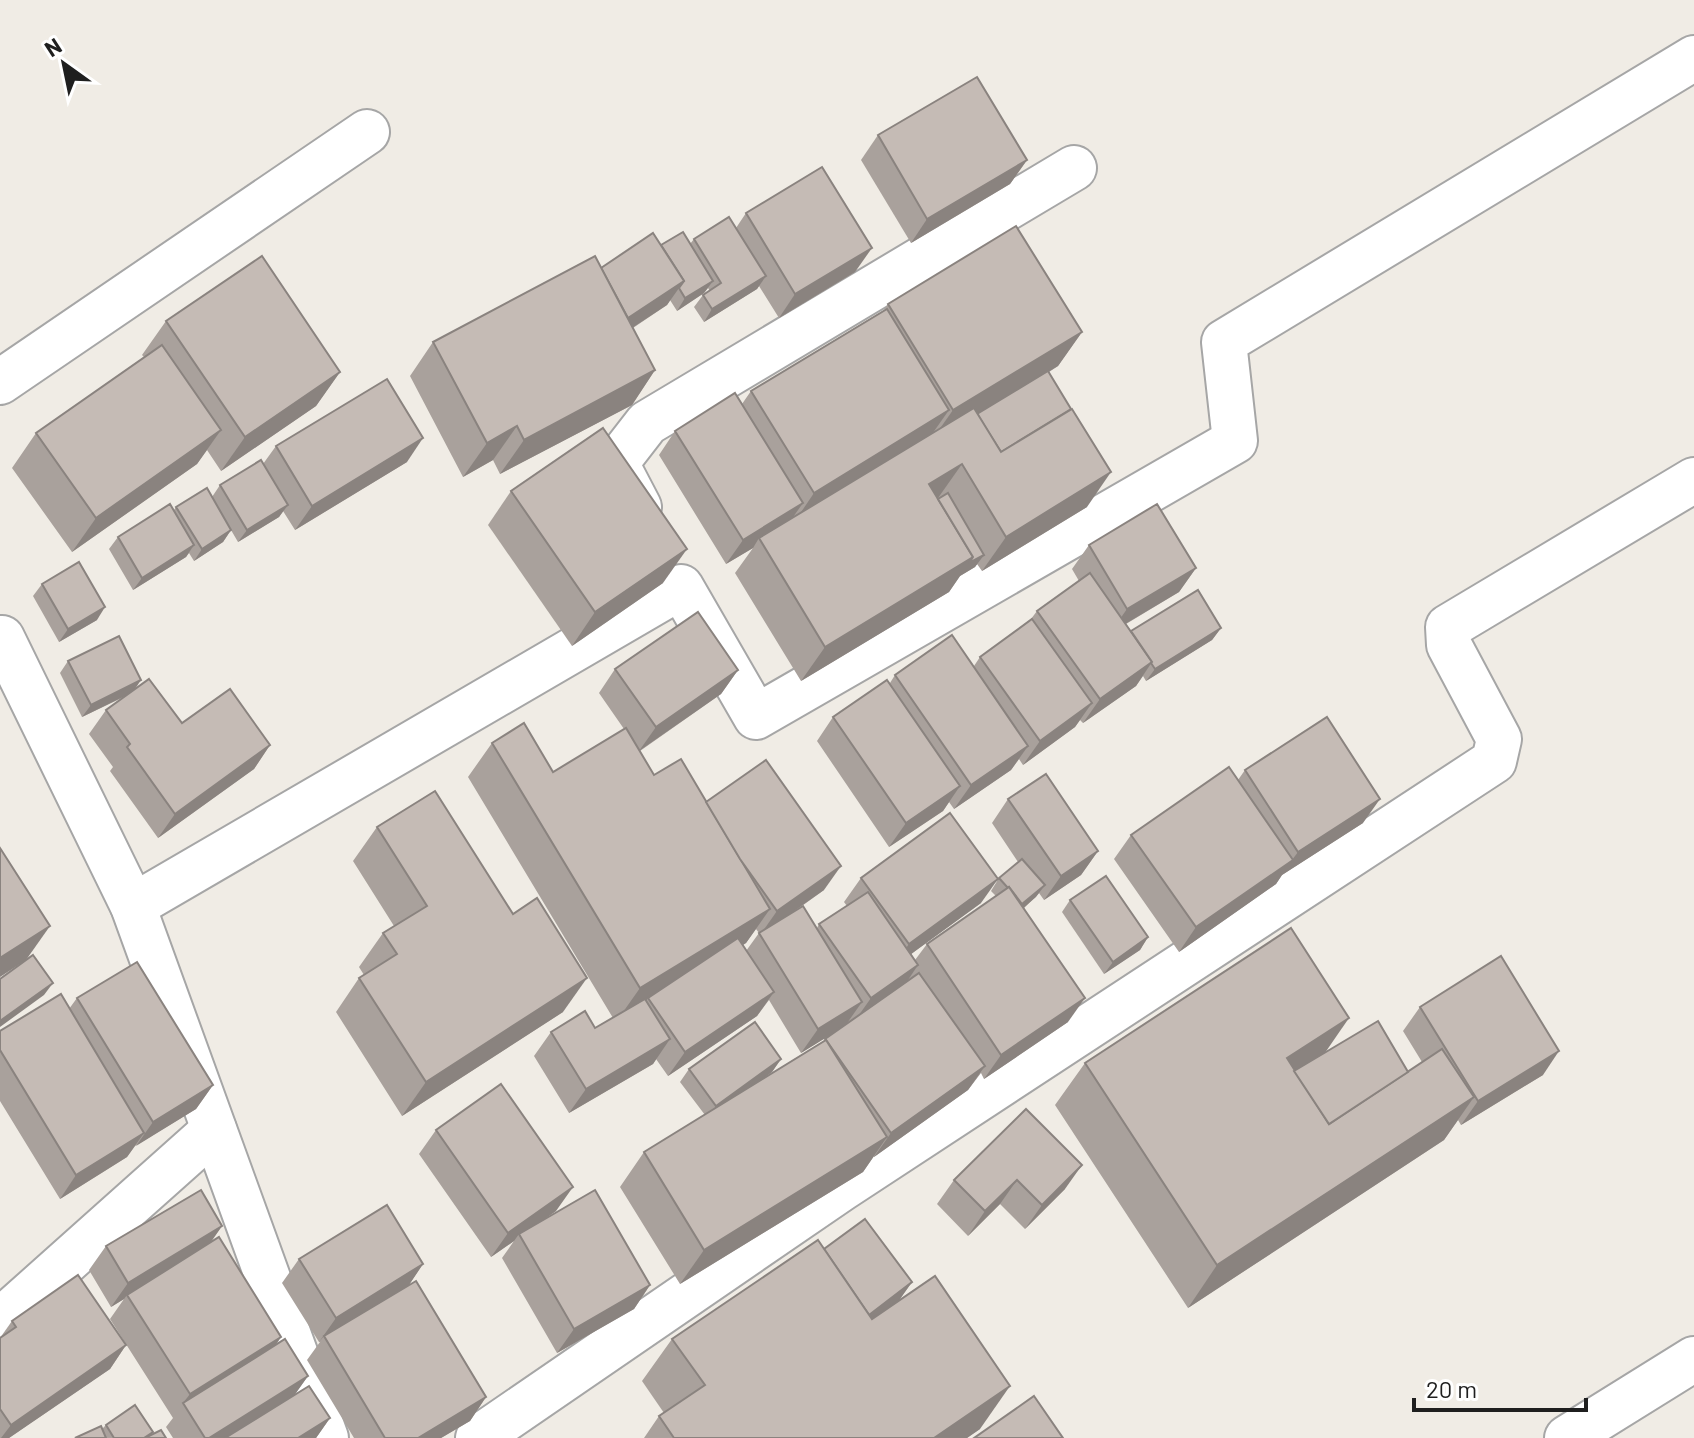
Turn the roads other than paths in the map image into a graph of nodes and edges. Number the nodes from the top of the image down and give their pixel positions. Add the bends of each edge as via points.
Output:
1 (1694, 58) edge
2 (367, 132) dead end
3 (1074, 168) dead end
4 (0, 382) edge
5 (1694, 480) edge
6 (681, 587) junction
7 (1, 639) edge
8 (133, 906) junction
9 (214, 1130) junction
10 (0, 1321) edge
11 (1694, 1359) edge
12 (326, 1438) edge
13 (478, 1438) edge
14 (1567, 1438) edge

1 - 6 street via 1224,342 1235,441 756,717
2 - 4 street
3 - 6 street via 647,423 616,463
5 - 13 street via 1448,627 1449,645 1499,739 1494,761 841,1189
6 - 8 street
7 - 8 street
8 - 9 street
9 - 10 street
9 - 12 street
11 - 14 street

